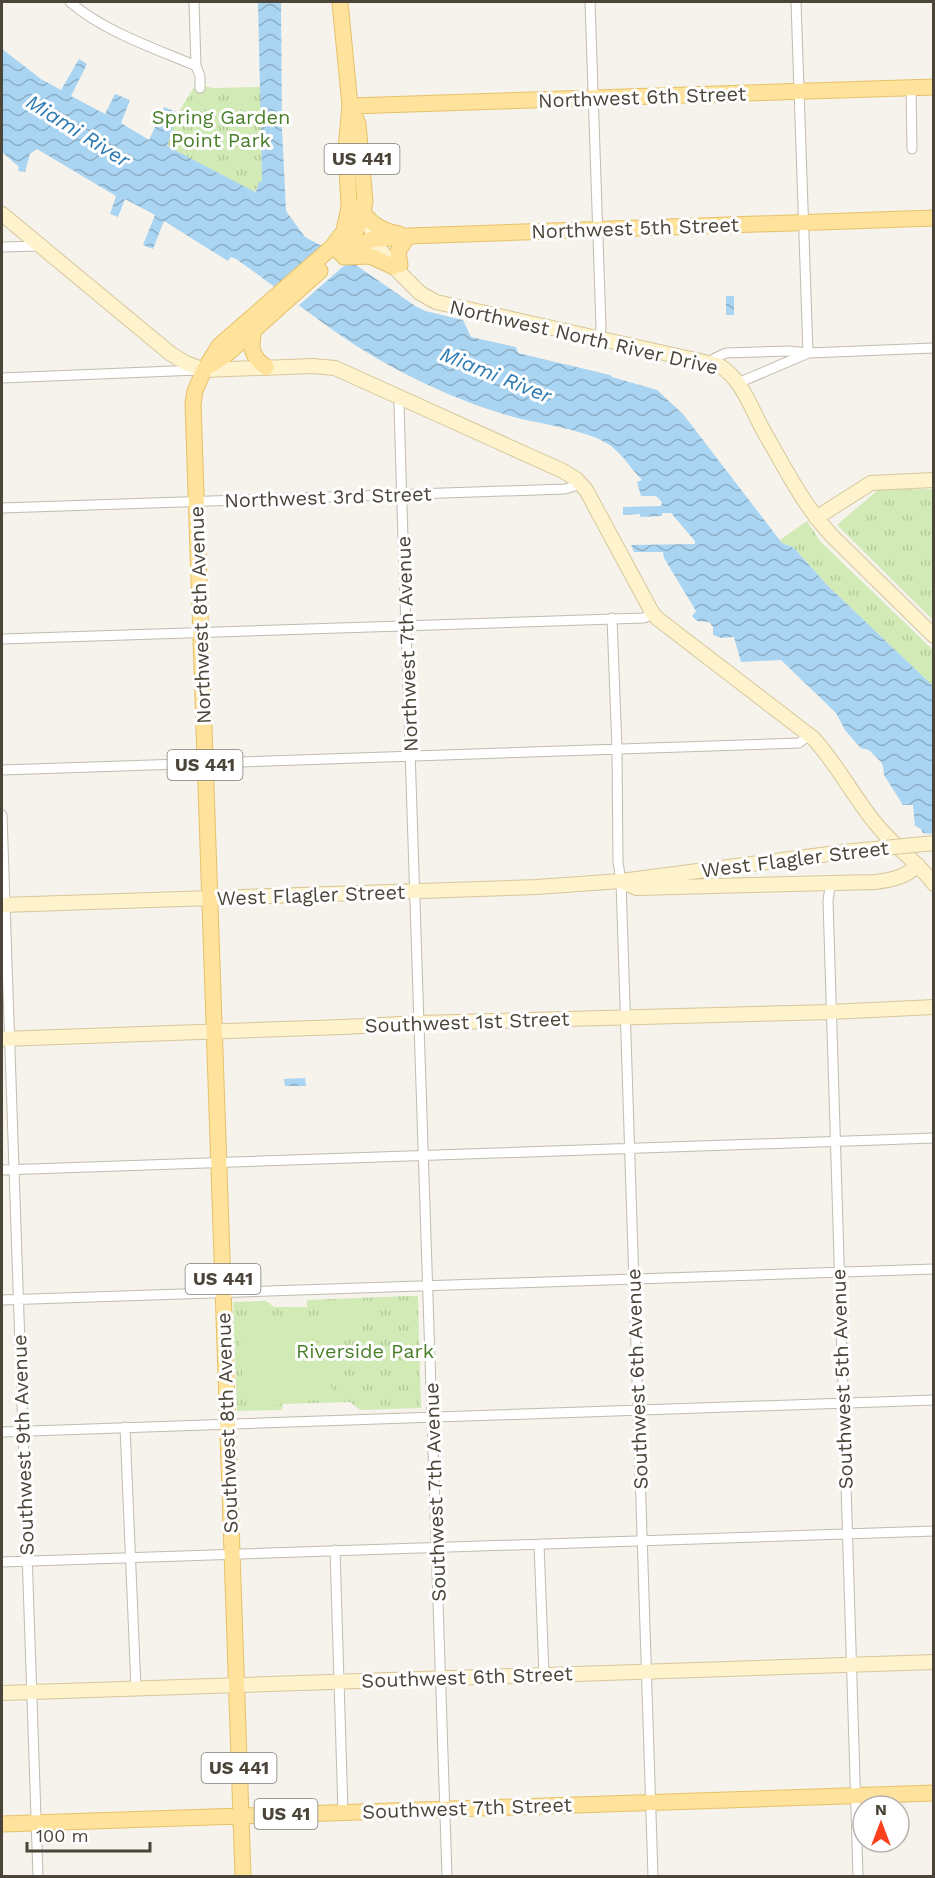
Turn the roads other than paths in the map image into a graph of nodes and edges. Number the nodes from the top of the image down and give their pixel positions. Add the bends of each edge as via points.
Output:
1 (70, 2) edge
2 (194, 2) edge
3 (340, 2) edge
4 (590, 2) edge
5 (796, 2) edge
6 (196, 66) junction
7 (933, 87) edge
8 (200, 88) dead end
9 (911, 88) junction
10 (799, 92) junction
11 (594, 99) junction
12 (350, 106) junction
13 (347, 132) junction
14 (912, 149) dead end
15 (363, 213) junction
16 (2, 214) edge
17 (933, 218) edge
18 (803, 222) junction
19 (597, 230) junction
20 (408, 236) junction
21 (376, 239) junction
22 (354, 243) junction
23 (41, 246) junction
24 (2, 247) edge
25 (397, 266) junction
26 (263, 314) junction
27 (254, 330) junction
28 (600, 339) junction
29 (933, 348) edge
30 (732, 352) junction
31 (808, 353) junction
32 (710, 363) junction
33 (266, 367) junction
34 (204, 370) junction
35 (727, 370) junction
36 (2, 378) edge
37 (738, 383) junction
38 (401, 397) junction
39 (933, 480) edge
40 (581, 484) junction
41 (402, 495) junction
42 (196, 501) junction
43 (2, 508) edge
44 (816, 518) junction
45 (653, 614) junction
46 (612, 618) junction
47 (406, 625) junction
48 (201, 632) junction
49 (933, 636) edge
50 (2, 639) edge
51 (809, 735) junction
52 (617, 749) junction
53 (410, 756) junction
54 (205, 764) junction
55 (2, 770) edge
56 (2, 816) edge
57 (933, 843) edge
58 (918, 865) junction
59 (621, 881) junction
60 (835, 883) junction
61 (933, 884) edge
62 (415, 891) junction
63 (210, 898) junction
64 (3, 905) edge
65 (933, 1007) edge
66 (830, 1012) junction
67 (625, 1017) junction
68 (419, 1023) junction
69 (214, 1032) junction
70 (6, 1038) edge
71 (933, 1138) edge
72 (835, 1142) junction
73 (629, 1149) junction
74 (424, 1155) junction
75 (218, 1162) junction
76 (2, 1170) edge
77 (14, 1170) junction
78 (933, 1269) edge
79 (838, 1272) junction
80 (633, 1280) junction
81 (428, 1286) junction
82 (223, 1293) junction
83 (2, 1300) edge
84 (18, 1300) junction
85 (933, 1400) edge
86 (843, 1403) junction
87 (638, 1410) junction
88 (432, 1417) junction
89 (228, 1424) junction
90 (125, 1427) junction
91 (23, 1431) junction
92 (2, 1432) edge
93 (933, 1531) edge
94 (848, 1533) junction
95 (642, 1541) junction
96 (539, 1544) junction
97 (437, 1547) junction
98 (335, 1550) junction
99 (232, 1554) junction
100 (130, 1558) junction
101 (2, 1562) edge
102 (27, 1562) junction
103 (933, 1662) edge
104 (852, 1665) junction
105 (647, 1671) junction
106 (544, 1675) junction
107 (441, 1678) junction
108 (339, 1681) junction
109 (236, 1685) junction
110 (136, 1688) junction
111 (32, 1692) junction
112 (2, 1693) edge
113 (933, 1793) edge
114 (856, 1794) edge
115 (894, 1794) edge
116 (851, 1795) edge
117 (651, 1802) junction
118 (445, 1809) junction
119 (344, 1812) junction
120 (241, 1815) junction
121 (35, 1823) junction
122 (2, 1824) edge
123 (857, 1854) edge
124 (38, 1876) edge
125 (243, 1876) edge
126 (447, 1876) edge
127 (653, 1876) edge
128 (858, 1876) edge

1 - 6 street via 106,25
2 - 6 street
3 - 12 main road, US 441
4 - 11 street
5 - 10 street
6 - 8 street
7 - 9 main road, Northwest 6th Street
9 - 10 main road, Northwest 6th Street
9 - 14 street
10 - 11 main road, Northwest 6th Street
10 - 18 street
11 - 12 main road, Northwest 6th Street
11 - 19 street
12 - 13 main road, US 441
12 - 15 main road, US 441 via 358,123 365,189
13 - 15 main road
13 - 22 main road, US 441
15 - 20 main road via 384,231
15 - 21 street, Northwest North River Drive
15 - 22 main road, US 441
16 - 23 street
17 - 18 main road, Northwest 5th Street
18 - 19 main road, Northwest 5th Street
18 - 31 street
19 - 20 main road, Northwest 5th Street
19 - 28 street
20 - 21 main road, Northwest 5th Street
20 - 25 main road via 398,251
21 - 22 main road, Northwest 5th Street
21 - 25 street, Northwest North River Drive via 376,246
22 - 25 main road via 375,258
22 - 26 main road, Northwest 5th Street / US 441
22 - 26 main road, US 441 via 332,247
23 - 24 street
23 - 34 street via 171,354
25 - 28 street, Northwest North River Drive via 428,297 441,304
26 - 27 main road, US 441
26 - 34 main road, US 441 via 219,346
27 - 33 main road via 253,356
27 - 34 main road, US 441
28 - 32 street, Northwest North River Drive
29 - 31 street
30 - 31 street
30 - 32 street
30 - 35 street
31 - 37 street
32 - 35 street, Northwest North River Drive
33 - 34 street
33 - 38 street via 335,368
34 - 36 street
34 - 42 main road, Northwest 8th Avenue / US 441 via 193,404
35 - 37 street, Northwest North River Drive
37 - 44 street, Northwest North River Drive
38 - 40 street via 563,471
38 - 41 street, Northwest 7th Avenue
39 - 44 street via 872,483
40 - 41 street, Northwest 3rd Street via 565,489
40 - 45 street
41 - 42 street, Northwest 3rd Street
41 - 47 street, Northwest 7th Avenue
42 - 43 street, Northwest 3rd Street
42 - 48 main road, Northwest 8th Avenue / US 441
44 - 49 street, Northwest North River Drive
45 - 46 street via 644,618
45 - 51 street
46 - 47 street
46 - 52 street, Southwest 6th Avenue
47 - 48 street
47 - 53 street, Northwest 7th Avenue
48 - 50 street
48 - 54 main road, Northwest 8th Avenue / US 441
51 - 52 street via 800,743
51 - 58 street via 877,825
52 - 53 street
52 - 59 street, Southwest 6th Avenue
53 - 54 street
53 - 62 street, Northwest 7th Avenue
54 - 55 street
54 - 63 main road, Northwest 8th Avenue / US 441
56 - 64 street, Southwest 9th Avenue
57 - 59 street, West Flagler Street, bridge
58 - 60 street, West Flagler Street via 902,877 887,881
58 - 61 street
59 - 60 street, West Flagler Street via 637,888
59 - 62 street, West Flagler Street
59 - 67 street, Southwest 6th Avenue
60 - 66 street, Southwest 5th Avenue via 828,900
62 - 63 street, West Flagler Street
62 - 68 street, Southwest 7th Avenue
63 - 64 street, West Flagler Street
63 - 69 main road, Southwest 8th Avenue / US 441
64 - 70 street, Southwest 9th Avenue
65 - 66 street, Southwest 1st Street
66 - 67 street, Southwest 1st Street
66 - 72 street, Southwest 5th Avenue
67 - 68 street, Southwest 1st Street
67 - 73 street, Southwest 6th Avenue
68 - 69 street, Southwest 1st Street
68 - 74 street, Southwest 7th Avenue
69 - 70 street, Southwest 1st Street
69 - 75 main road, Southwest 8th Avenue / US 441
70 - 77 street, Southwest 9th Avenue
71 - 72 street
72 - 73 street
72 - 79 street, Southwest 5th Avenue
73 - 74 street
73 - 80 street, Southwest 6th Avenue
74 - 75 street
74 - 81 street, Southwest 7th Avenue
75 - 77 street
75 - 82 main road, Southwest 8th Avenue / US 441
76 - 77 street
77 - 84 street, Southwest 9th Avenue
78 - 79 street
79 - 80 street
79 - 86 street, Southwest 5th Avenue
80 - 81 street
80 - 87 street, Southwest 6th Avenue
81 - 82 street
81 - 88 street, Southwest 7th Avenue
82 - 84 street
82 - 89 main road, Southwest 8th Avenue / US 441
83 - 84 street
84 - 91 street, Southwest 9th Avenue
85 - 86 street
86 - 87 street
86 - 94 street, Southwest 5th Avenue
87 - 88 street
87 - 95 street, Southwest 6th Avenue
88 - 89 street
88 - 97 street, Southwest 7th Avenue
89 - 90 street
89 - 99 main road, Southwest 8th Avenue / US 441
90 - 91 street
90 - 100 street
91 - 92 street
91 - 102 street, Southwest 9th Avenue
93 - 94 street
94 - 95 street
94 - 104 street, Southwest 5th Avenue
95 - 96 street
95 - 105 street, Southwest 6th Avenue
96 - 97 street
96 - 106 street
97 - 98 street
97 - 107 street, Southwest 7th Avenue
98 - 99 street
98 - 108 street
99 - 100 street
99 - 109 main road, Southwest 8th Avenue / US 441
100 - 102 street
100 - 110 street
101 - 102 street
102 - 111 street, Southwest 9th Avenue
103 - 104 street, Southwest 6th Street
104 - 105 street, Southwest 6th Street
104 - 114 street, Southwest 5th Avenue
105 - 106 street, Southwest 6th Street
105 - 117 street, Southwest 6th Avenue
106 - 107 street, Southwest 6th Street
107 - 108 street, Southwest 6th Street
107 - 118 street, Southwest 7th Avenue
108 - 109 street, Southwest 6th Street
108 - 119 street
109 - 110 street, Southwest 6th Street
109 - 120 main road, Southwest 8th Avenue / US 441
110 - 111 street, Southwest 6th Street
111 - 112 street, Southwest 6th Street
111 - 121 street, Southwest 9th Avenue
113 - 115 main road, Southwest 7th Street / US 41
116 - 117 main road, Southwest 7th Street / US 41
117 - 118 main road, Southwest 7th Street / US 41
117 - 127 street, Southwest 6th Avenue
118 - 119 main road, Southwest 7th Street / US 41
118 - 126 street, Southwest 7th Avenue
119 - 120 main road, Southwest 7th Street / US 41
120 - 121 main road, Southwest 7th Street / US 41
120 - 125 main road, Southwest 8th Avenue / US 441
121 - 122 main road, Southwest 7th Street / US 41
121 - 124 street, Southwest 9th Avenue
123 - 128 street, Southwest 5th Avenue

